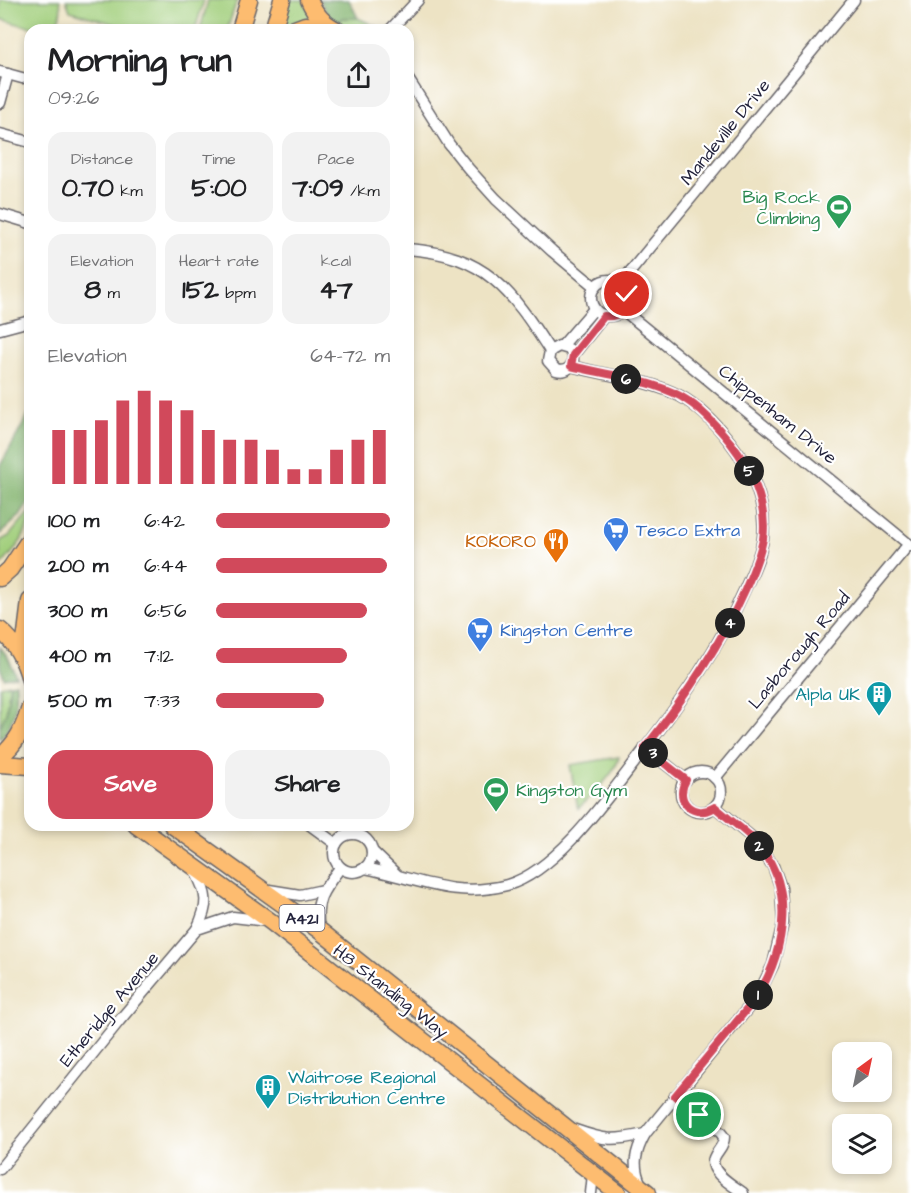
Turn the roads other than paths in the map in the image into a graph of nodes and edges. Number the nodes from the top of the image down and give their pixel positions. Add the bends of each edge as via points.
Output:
1 (282, 0) edge
2 (309, 0) edge
3 (418, 0) edge
4 (854, 0) edge
5 (249, 1) edge
6 (242, 24) edge
7 (275, 24) edge
8 (328, 24) edge
9 (396, 24) edge
10 (4, 73) edge
11 (22, 78) dead end
12 (414, 89) edge
13 (0, 104) edge
14 (0, 134) edge
15 (24, 140) edge
16 (0, 214) edge
17 (24, 221) edge
18 (414, 250) edge
19 (621, 284) junction
20 (595, 287) junction
21 (623, 310) junction
22 (599, 312) junction
23 (24, 323) edge
24 (0, 329) edge
25 (562, 346) junction
26 (550, 351) junction
27 (572, 361) junction
28 (910, 545) edge
29 (24, 548) edge
30 (0, 578) edge
31 (0, 630) edge
32 (24, 650) edge
33 (23, 658) junction
34 (24, 661) edge
35 (24, 729) edge
36 (645, 748) junction
37 (0, 757) edge
38 (0, 764) edge
39 (24, 766) edge
40 (715, 778) junction
41 (686, 780) junction
42 (715, 807) junction
43 (144, 831) edge
44 (181, 831) edge
45 (318, 831) edge
46 (336, 844) junction
47 (372, 851) junction
48 (193, 867) junction
49 (340, 868) junction
50 (365, 868) junction
51 (397, 874) junction
52 (258, 885) junction
53 (322, 890) junction
54 (270, 921) junction
55 (197, 929) junction
56 (319, 930) junction
57 (675, 1096) junction
58 (562, 1125) junction
59 (645, 1134) junction
60 (0, 1169) edge
61 (593, 1174) junction
62 (645, 1191) edge
63 (591, 1193) edge
64 (618, 1193) edge
65 (743, 1193) edge

1 - 7 highway
2 - 8 highway via 314,13
3 - 9 street
4 - 19 street, Mandeville Drive
5 - 6 highway
10 - 11 street
10 - 13 street
12 - 20 street via 468,168 512,214
14 - 15 street
16 - 17 street
18 - 26 street via 445,254 493,277 525,312
19 - 20 street via 605,280
19 - 21 street via 628,300
20 - 22 street via 591,296
21 - 22 street via 614,316
21 - 28 street, Chippenham Drive
22 - 25 street
22 - 27 street
23 - 24 street
25 - 26 street
25 - 27 street via 569,349
26 - 27 street via 548,361 552,368 562,371
27 - 36 street via 656,387 698,408 738,452 762,502 763,538 735,613 704,667
28 - 40 street, Lasborough Road
29 - 30 highway
31 - 33 highway
32 - 33 highway
33 - 34 highway
35 - 37 highway
36 - 41 street
36 - 51 street via 556,857 509,884 476,890 445,889
38 - 39 highway
40 - 41 street via 703,772
40 - 42 street via 720,788
41 - 42 street via 681,796 686,805 703,812
42 - 57 street via 755,840 773,866 781,888 783,923 773,965 757,997
43 - 48 highway, H8 Standing Way / A421
44 - 52 highway, H8 Standing Way / A421
45 - 46 street
46 - 47 street via 345,835 357,834 367,840
46 - 49 street via 334,856
47 - 50 street
47 - 51 street
48 - 54 highway, H8 Standing Way / A421
48 - 55 street via 206,891 206,911
49 - 50 street via 353,872
49 - 53 street
50 - 51 street
52 - 53 street via 300,895
52 - 56 highway, H8 Standing Way / A421
53 - 56 street
54 - 55 street, Etheridge Avenue via 233,916
54 - 61 highway, H8 Standing Way / A421
55 - 60 street, Etheridge Avenue
56 - 58 highway, H8 Standing Way / A421
57 - 59 street
57 - 65 street via 724,1137 712,1163
58 - 59 street via 601,1139
58 - 62 highway, H8 Standing Way / A421
59 - 62 street via 634,1160
61 - 63 street
61 - 64 highway, H8 Standing Way / A421

